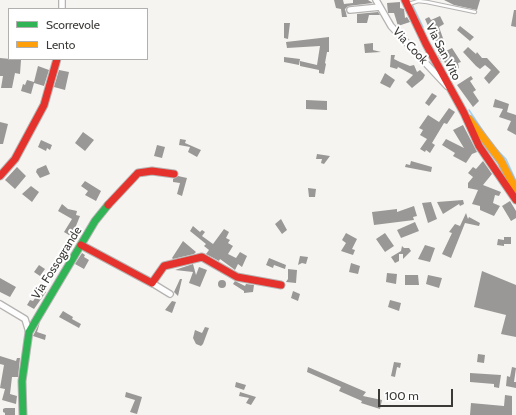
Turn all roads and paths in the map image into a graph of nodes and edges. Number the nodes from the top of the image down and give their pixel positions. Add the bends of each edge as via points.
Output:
1 (376, 0) edge
2 (406, 2) edge
3 (380, 7) junction
4 (350, 10) dead end
5 (475, 12) dead end
6 (57, 60) edge
7 (450, 89) junction
8 (464, 113) junction
9 (174, 174) dead end
10 (0, 176) edge
11 (516, 190) edge
12 (516, 200) edge
13 (81, 246) junction
14 (152, 284) junction
15 (282, 285) dead end
16 (170, 294) dead end
17 (0, 304) edge
18 (29, 332) junction
19 (23, 415) edge

1 - 3 street, Via Cook
2 - 5 lane via 428,2
2 - 7 street, Via San Vito
3 - 4 street
3 - 7 street, Via Cook via 391,26
6 - 10 street via 44,105 15,159
7 - 8 street, Via San Vito
8 - 11 street, Via San Vito via 501,160
8 - 12 street, Via San Vito via 478,146
9 - 13 street, Via Fossogrande via 144,170 134,176 107,205
13 - 14 street
13 - 18 street, Via Fossogrande
14 - 15 street via 164,266 202,257 237,277
14 - 16 street
17 - 18 street via 25,319
18 - 19 street, Via Fossogrande via 22,381

